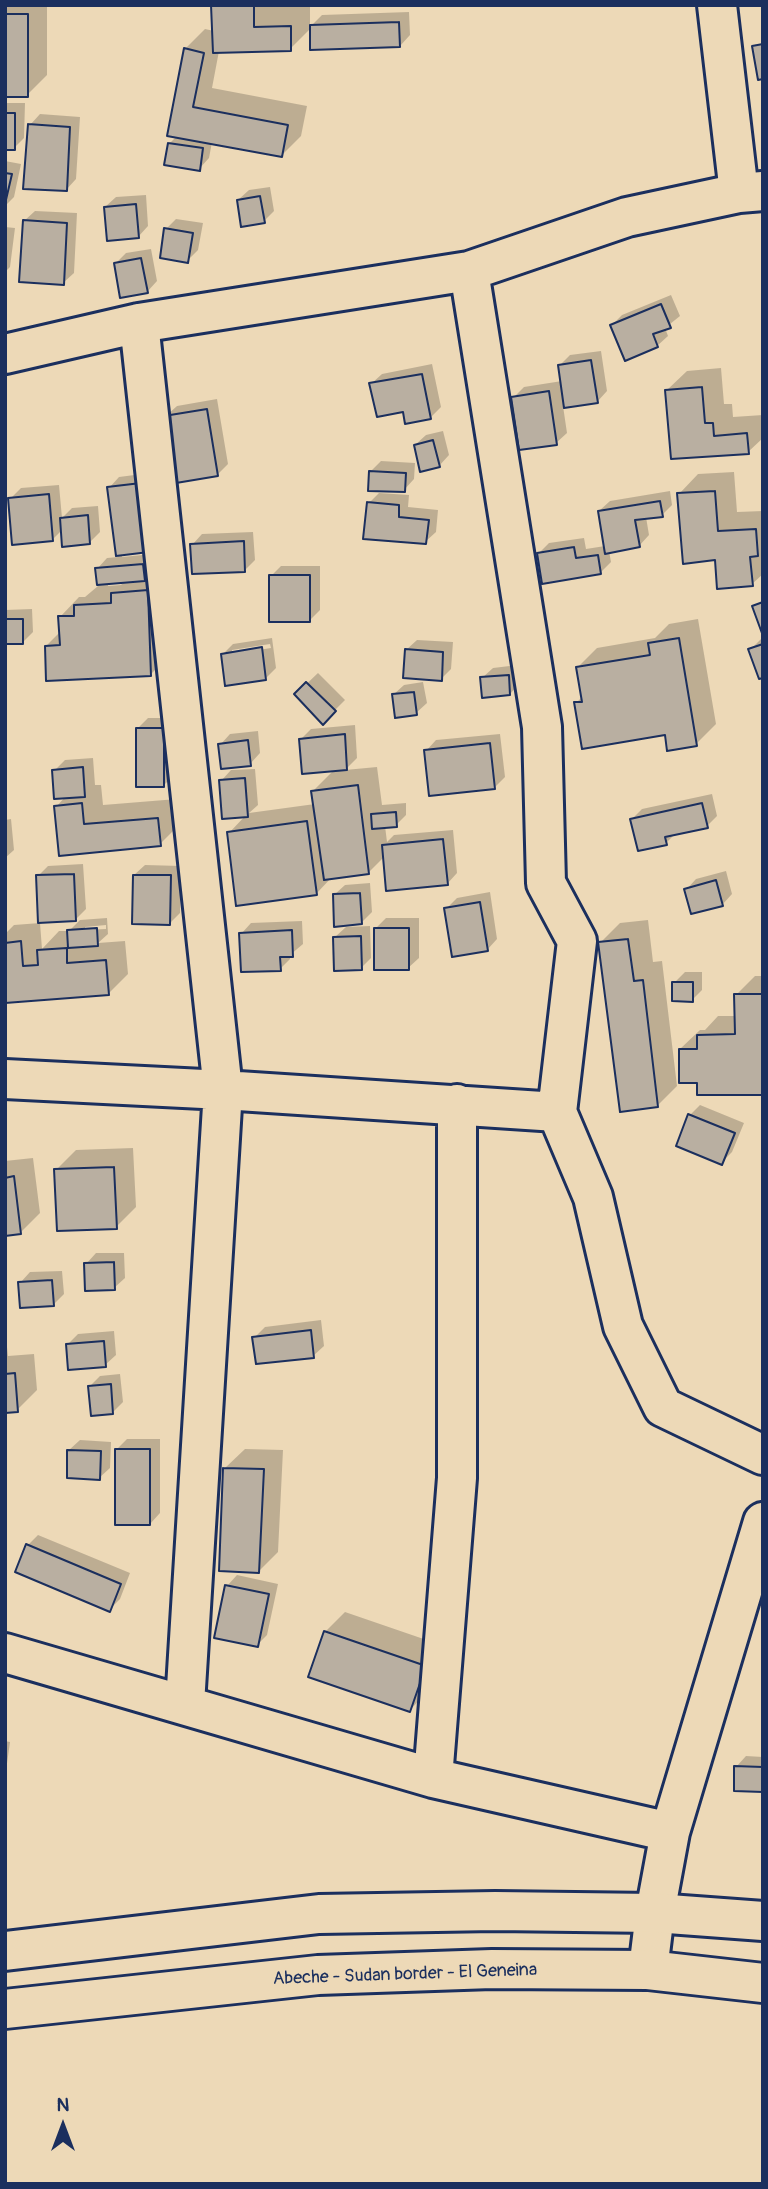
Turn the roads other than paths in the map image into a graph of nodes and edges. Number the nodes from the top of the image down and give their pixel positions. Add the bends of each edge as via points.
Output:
1 (718, 5) edge
2 (751, 192) edge
3 (469, 271) junction
4 (139, 323) junction
5 (5, 354) edge
6 (5, 1079) edge
7 (223, 1090) junction
8 (457, 1104) junction
9 (557, 1112) junction
10 (763, 1455) edge
11 (763, 1521) edge
12 (5, 1653) edge
13 (185, 1704) junction
14 (433, 1778) junction
15 (670, 1832) junction
16 (655, 1913) junction
17 (763, 1921) edge
18 (5, 1951) edge
19 (648, 1970) junction
20 (763, 1983) edge
21 (5, 2009) edge

1 - 2 main road
2 - 3 main road via 627,217
3 - 4 main road
3 - 9 main road via 542,727 546,883 577,941
4 - 5 main road
4 - 7 main road
6 - 7 main road
7 - 8 main road
7 - 13 main road
8 - 9 main road
8 - 14 main road via 457,1478
9 - 10 main road via 593,1197 623,1326 663,1407
11 - 15 main road
12 - 13 main road
13 - 14 main road
14 - 15 main road
15 - 16 main road
16 - 17 main road
16 - 18 main road via 319,1914
16 - 19 main road
19 - 20 main road, Abeche - Sudan border - El Geneina
19 - 21 main road, Abeche - Sudan border - El Geneina via 318,1975

